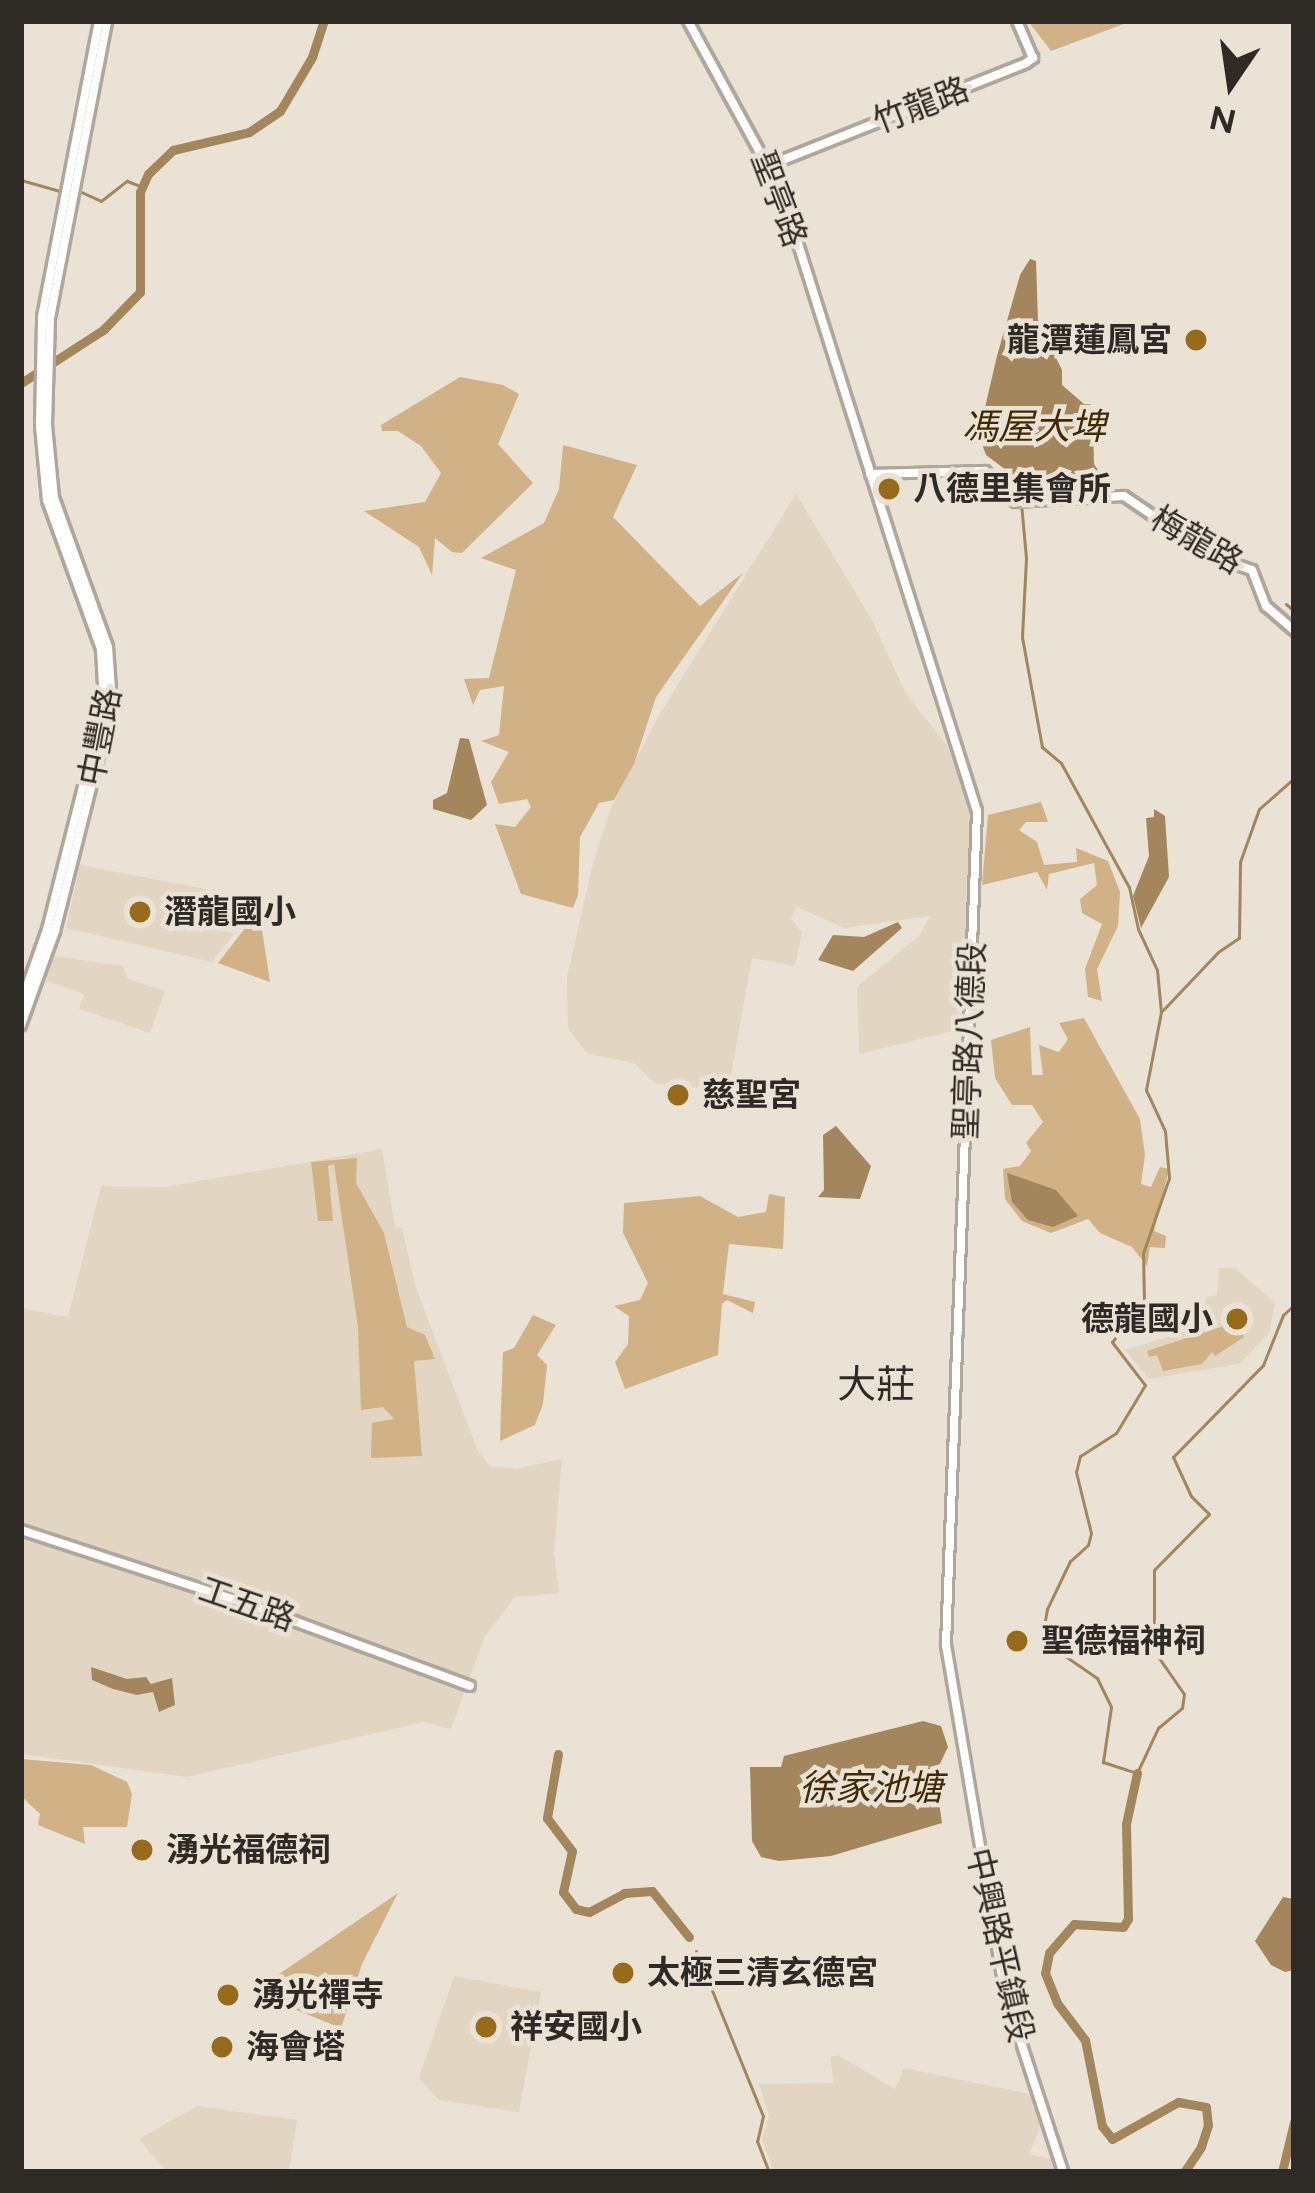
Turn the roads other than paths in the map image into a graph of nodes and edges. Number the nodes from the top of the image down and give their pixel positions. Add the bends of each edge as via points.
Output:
1 (103, 21) edge
2 (688, 21) edge
3 (1018, 21) edge
4 (770, 165) junction
5 (43, 378) junction
6 (842, 388) joint
7 (870, 474) junction
8 (1294, 630) edge
9 (21, 1003) edge
10 (21, 1025) edge
11 (21, 1530) edge
12 (470, 1687) dead end
13 (954, 1715) joint
14 (1063, 2172) edge

1 - 5 street
2 - 4 street, 聖亭路
3 - 4 street, 竹龍路 via 1034,58 1026,63
4 - 6 street, 聖亭路
5 - 9 street, 中豐路 via 46,500 106,675 48,926
5 - 10 street, 中豐路 via 54,498 113,674 112,704 56,928
6 - 7 street, 聖亭路八德段
7 - 8 street, 梅龍路 via 985,471 1016,502 1124,496 1214,556 1252,570 1266,606
7 - 13 street, 聖亭路八德段 via 977,811 946,1600
11 - 12 street, 工五路
13 - 14 street, 中興路平鎮段 via 1005,1993

